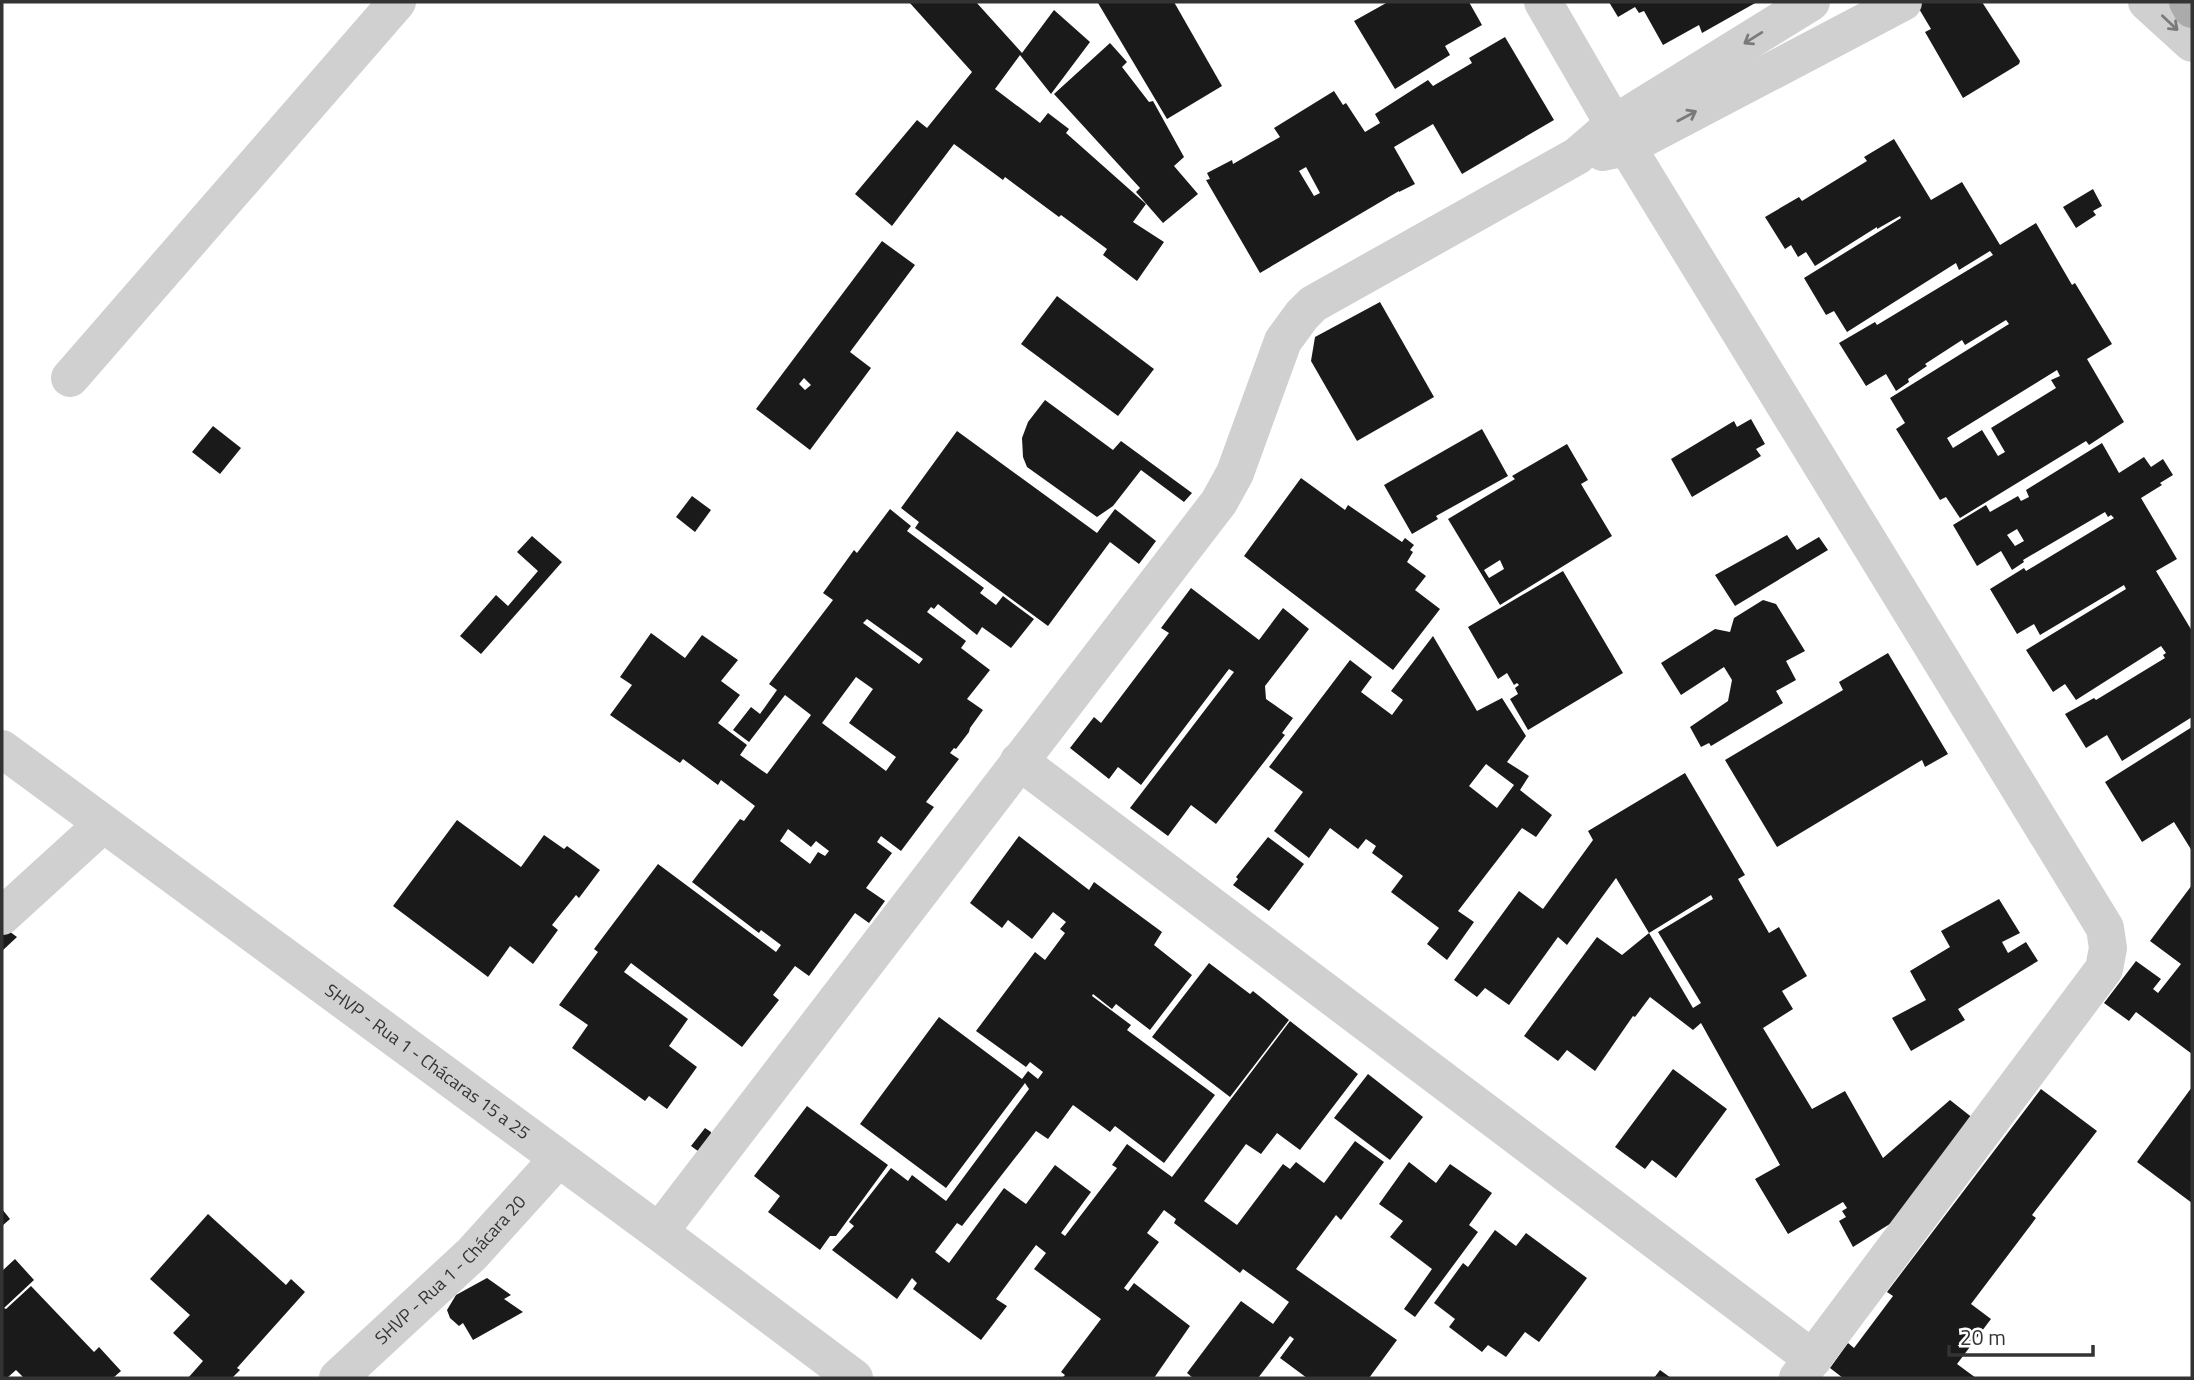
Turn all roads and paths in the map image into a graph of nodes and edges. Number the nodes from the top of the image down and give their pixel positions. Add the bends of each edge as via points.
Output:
1 (397, 2) edge
2 (1543, 2) edge
3 (1811, 2) edge
4 (1903, 2) edge
5 (2147, 2) edge
6 (2188, 2) edge
7 (2192, 9) edge
8 (2192, 43) edge
9 (1620, 136) junction
10 (70, 378) dead end
11 (2, 749) edge
12 (1018, 761) junction
13 (103, 824) junction
14 (2, 916) edge
15 (558, 1159) junction
16 (659, 1232) junction
17 (1805, 1369) edge
18 (338, 1378) edge
19 (853, 1378) edge

1 - 10 street
2 - 9 street
3 -> 9 street
9 -> 4 street
5 -> 8 street
6 - 7 main road
9 - 12 street via 1313,303 1283,341 1235,474 1219,502
9 - 17 street via 2105,929 2108,948 2104,969
11 - 13 street, SHVP - Rua 1 - Chácaras 15 a 25
12 - 16 street
12 - 17 street
13 - 14 street
13 - 15 street, SHVP - Rua 1 - Chácaras 15 a 25
15 - 16 street, SHVP - Rua 1 - Chácaras 15 a 25
15 - 18 street, SHVP - Rua 1 - Chácara 20 via 472,1254
16 - 19 street, SHVP - Rua 1 - Chácaras 15 a 25

